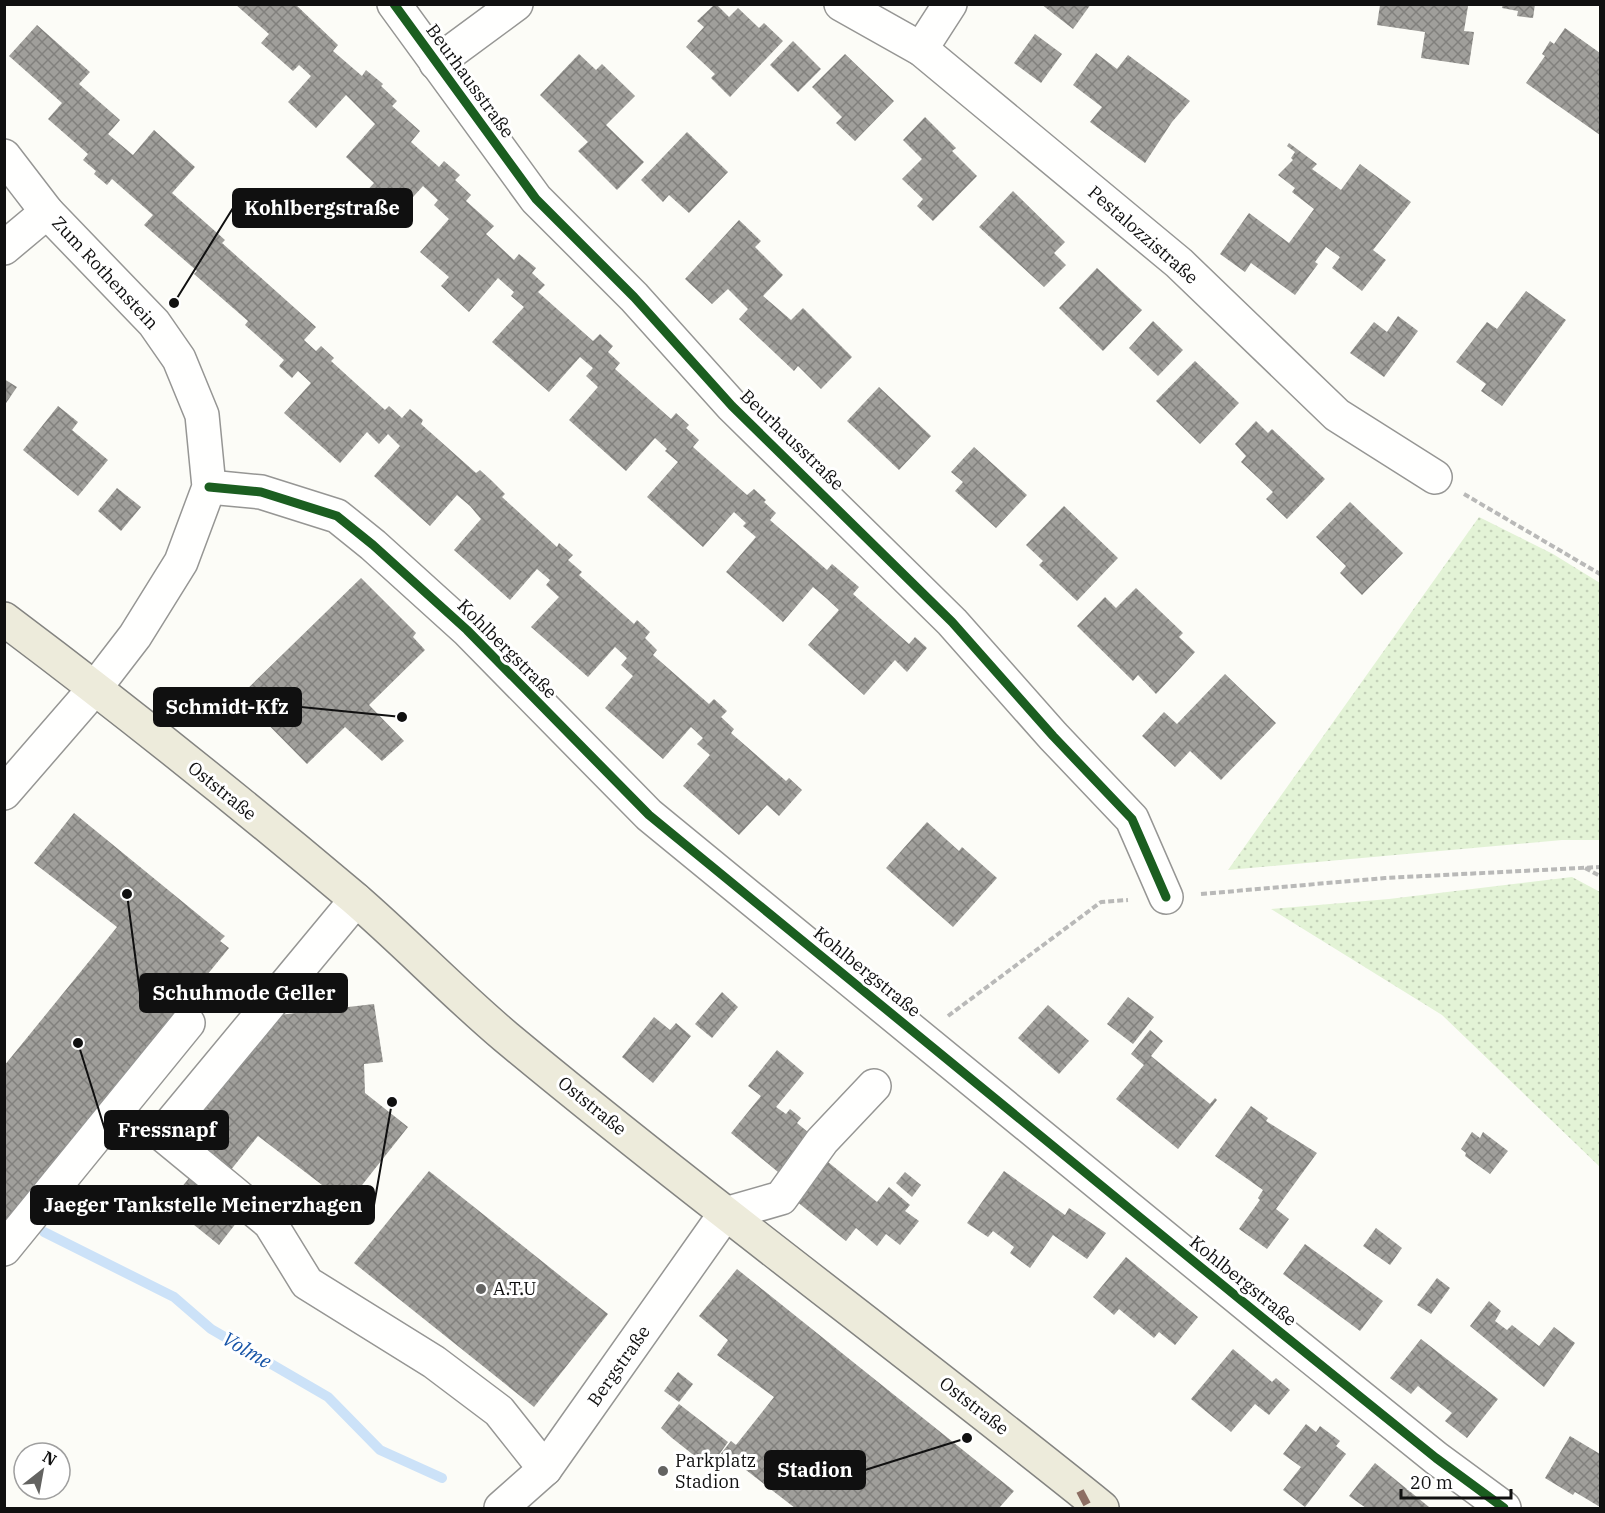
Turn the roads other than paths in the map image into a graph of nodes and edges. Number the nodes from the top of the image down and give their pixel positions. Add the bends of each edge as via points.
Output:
1 (394, 4) edge
2 (516, 4) edge
3 (841, 4) edge
4 (950, 4) edge
5 (921, 49) junction
6 (436, 63) junction
7 (4, 156) edge
8 (47, 212) junction
9 (4, 248) edge
10 (1435, 477) road end
11 (209, 487) junction
12 (4, 619) edge
13 (95, 688) junction
14 (4, 793) edge
15 (1166, 897) road end
16 (356, 900) junction
17 (188, 1023) dead end
18 (874, 1086) dead end
19 (725, 1214) junction
20 (4, 1249) edge
21 (545, 1469) junction
22 (501, 1509) edge
23 (1102, 1509) edge
24 (1504, 1509) edge

1 - 6 street, Beurhausstraße
2 - 6 street
3 - 5 street, Pestalozzistraße
4 - 5 street
5 - 10 street, Pestalozzistraße via 1179,264 1337,415
6 - 15 street, Beurhausstraße via 536,199 634,297 732,406 952,622 1132,819
7 - 8 street, Zum Rothenstein
8 - 9 street
8 - 11 street, Zum Rothenstein via 154,322 179,359 202,415
11 - 13 street, Zum Rothenstein via 180,562 135,636
11 - 24 street, Kohlbergstraße via 261,492 337,516 467,630 649,815 1284,1336
12 - 13 main road, Oststraße
13 - 14 street
13 - 16 main road, Oststraße
16 - 19 main road, Oststraße via 503,1034
16 - 21 street via 162,1134 270,1223 307,1283 434,1362 499,1411
17 - 20 street
18 - 19 street via 822,1141 781,1198
19 - 21 street, Bergstraße
19 - 23 main road, Oststraße
21 - 22 street, Bergstraße

